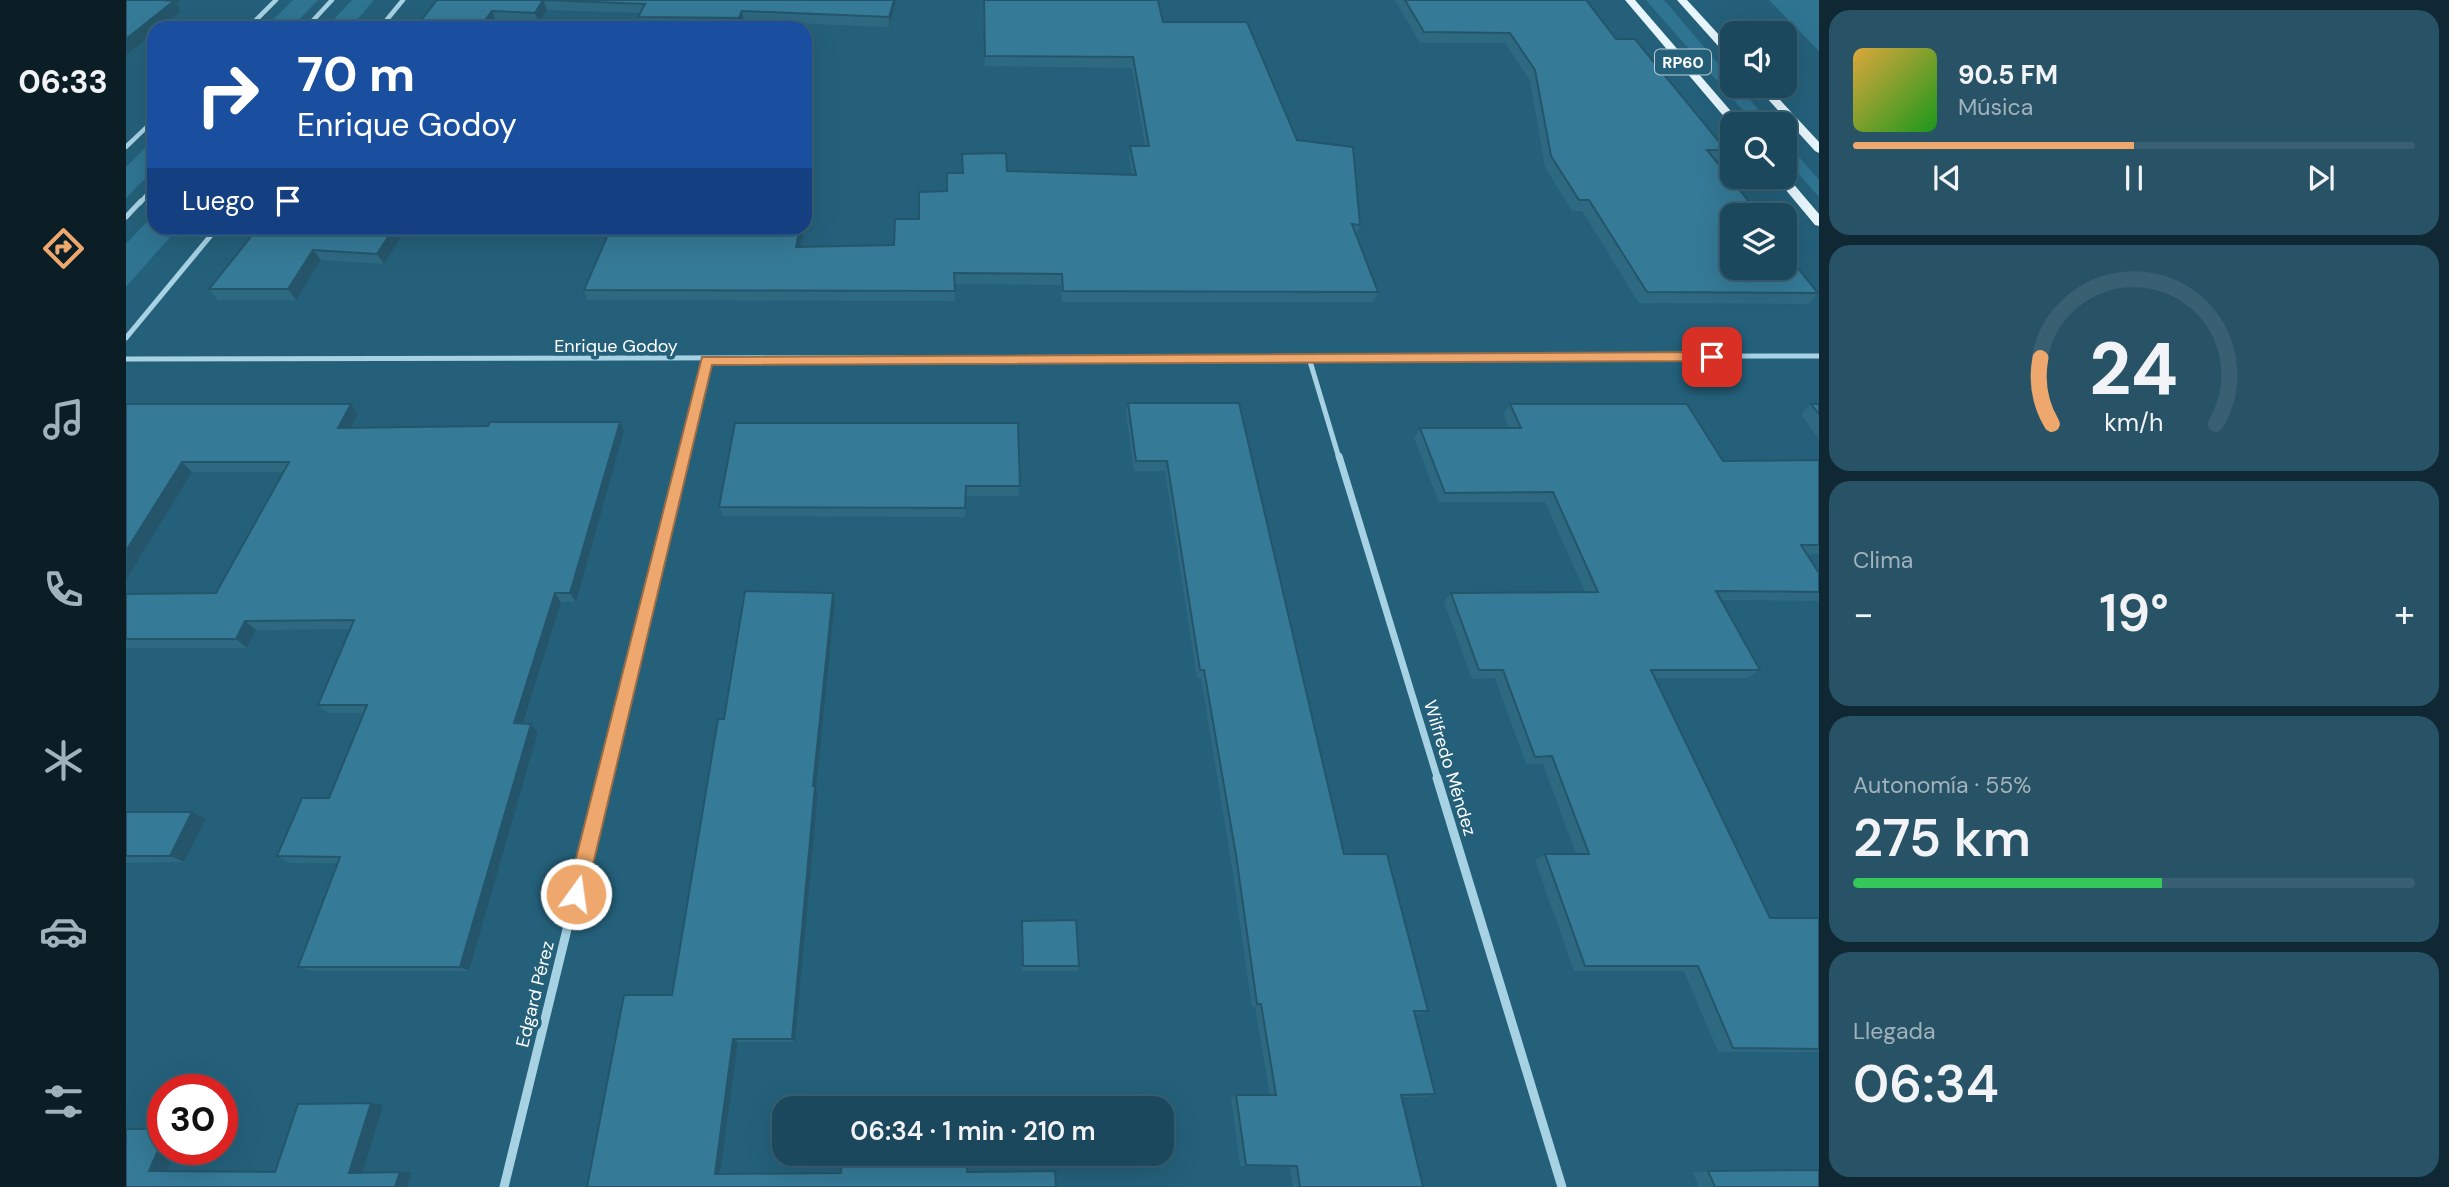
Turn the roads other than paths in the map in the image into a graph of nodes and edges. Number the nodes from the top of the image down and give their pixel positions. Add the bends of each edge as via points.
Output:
1 (276, 0) edge
2 (332, 0) edge
3 (403, 0) edge
4 (1630, 0) edge
5 (1682, 0) edge
6 (255, 21) edge
7 (312, 21) edge
8 (386, 21) edge
9 (1720, 42) edge
10 (1772, 98) edge
11 (1726, 112) edge
12 (147, 127) edge
13 (126, 147) edge
14 (1819, 149) edge
15 (1791, 189) edge
16 (147, 194) edge
17 (126, 217) edge
18 (1819, 222) edge
19 (211, 235) edge
20 (126, 338) edge
21 (1819, 356) edge
22 (1309, 358) junction
23 (126, 359) edge
24 (707, 360) junction
25 (504, 1187) edge
26 (1562, 1187) edge

1 - 6 street
2 - 7 street
3 - 8 street
4 - 11 main road, RP60
5 - 9 main road, RP60
10 - 14 main road
12 - 13 street
15 - 18 main road
16 - 17 street
19 - 20 street
21 - 22 street, Enrique Godoy
22 - 24 street, Enrique Godoy
22 - 26 street, Wilfredo Méndez
23 - 24 street, Enrique Godoy
24 - 25 street, Edgard Pérez

